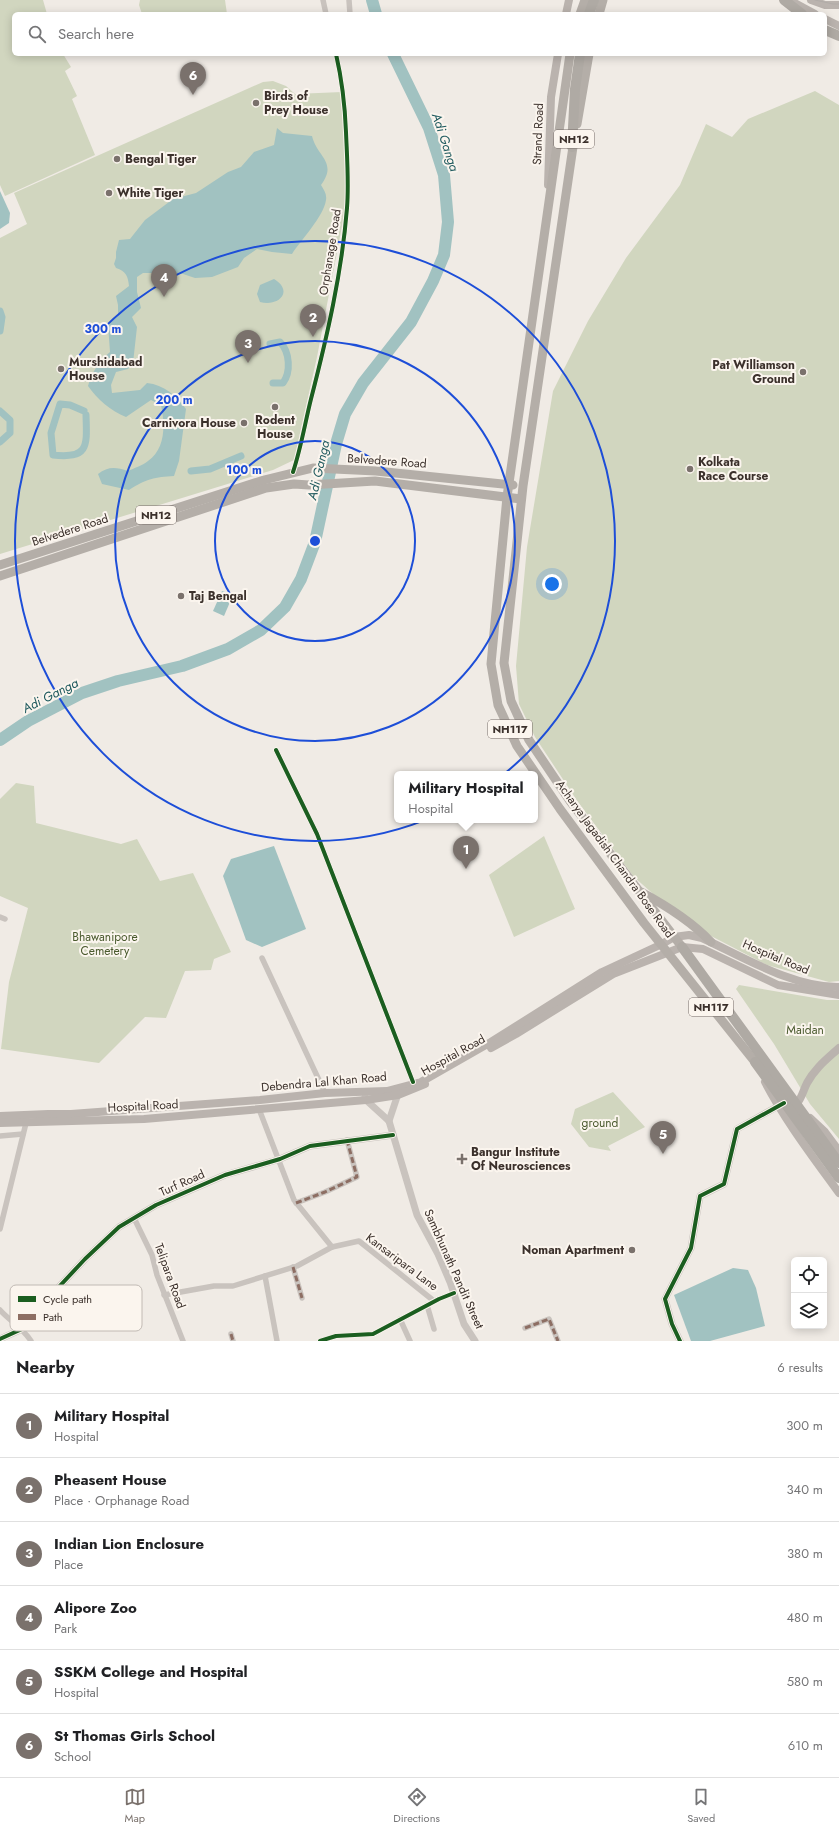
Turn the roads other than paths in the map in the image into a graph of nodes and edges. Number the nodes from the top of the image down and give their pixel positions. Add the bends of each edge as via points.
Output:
1 (323, 0) edge
2 (349, 0) edge
3 (569, 0) edge
4 (585, 0) edge
5 (594, 0) edge
6 (603, 0) edge
7 (784, 0) edge
8 (788, 0) edge
9 (811, 0) edge
10 (839, 5) edge
11 (326, 12) edge
12 (350, 12) edge
13 (566, 12) edge
14 (581, 12) edge
15 (590, 12) edge
16 (600, 12) edge
17 (799, 12) edge
18 (811, 12) edge
19 (827, 20) edge
20 (839, 26) edge
21 (827, 31) edge
22 (839, 36) edge
23 (337, 56) edge
24 (558, 56) edge
25 (579, 56) edge
26 (579, 56) edge
27 (572, 147) joint
28 (547, 216) junction
29 (293, 472) junction
30 (508, 484) junction
31 (522, 486) junction
32 (506, 497) junction
33 (521, 499) junction
34 (0, 566) edge
35 (0, 576) edge
36 (276, 750) dead end
37 (535, 771) edge
38 (538, 776) edge
39 (570, 801) junction
40 (560, 809) junction
41 (638, 890) junction
42 (674, 937) junction
43 (711, 942) junction
44 (662, 944) junction
45 (682, 946) junction
46 (668, 952) junction
47 (262, 958) dead end
48 (839, 987) edge
49 (839, 995) edge
50 (839, 1048) edge
51 (755, 1062) joint
52 (414, 1082) junction
53 (399, 1091) junction
54 (325, 1093) junction
55 (365, 1096) junction
56 (781, 1105) junction
57 (796, 1105) junction
58 (259, 1109) junction
59 (0, 1116) edge
60 (27, 1119) junction
61 (389, 1121) junction
62 (0, 1123) edge
63 (23, 1134) junction
64 (393, 1135) junction
65 (0, 1136) edge
66 (347, 1140) junction
67 (823, 1149) junction
68 (839, 1151) edge
69 (278, 1160) junction
70 (839, 1163) edge
71 (839, 1178) edge
72 (839, 1193) edge
73 (296, 1203) junction
74 (134, 1218) junction
75 (0, 1230) edge
76 (332, 1247) junction
77 (293, 1268) junction
78 (265, 1276) junction
79 (61, 1285) edge
80 (454, 1293) junction
81 (164, 1295) junction
82 (302, 1298) dead end
83 (434, 1301) junction
84 (427, 1305) junction
85 (0, 1310) edge
86 (400, 1319) junction
87 (10, 1320) edge
88 (525, 1328) dead end
89 (434, 1329) dead end
90 (18, 1331) edge
91 (24, 1331) edge
92 (231, 1334) dead end
93 (0, 1339) edge
94 (31, 1341) edge
95 (183, 1341) edge
96 (233, 1341) edge
97 (277, 1341) edge
98 (320, 1341) edge
99 (410, 1341) edge
100 (475, 1341) edge
101 (558, 1341) edge
102 (680, 1341) edge

1 - 11 street
2 - 12 street
3 - 13 main road
4 - 14 highway
5 - 15 highway
6 - 16 highway
7 - 17 highway
8 - 18 main road
9 - 10 main road via 825,5
19 - 20 main road
21 - 22 highway
23 - 29 street, Orphanage Road via 344,102 347,156 345,234 324,347 300,453
24 - 28 main road, Strand Road via 551,97
25 - 28 highway, NH12 via 557,144
26 - 27 highway
27 - 31 highway, NH12
28 - 30 highway, NH12
29 - 30 highway, Belvedere Road / NH12 via 314,468
29 - 34 highway, Belvedere Road / NH12
30 - 31 highway, Belvedere Road / NH12
30 - 32 highway, NH12
31 - 33 highway, NH12
32 - 33 highway, Belvedere Road / NH12
32 - 35 highway, Belvedere Road / NH12 via 375,481 294,484 266,488
32 - 37 highway, Acharya Jagadish Chandra Bose Road / NH117 via 491,664 498,705 518,746
33 - 39 highway, Acharya Jagadish Chandra Bose Road via 504,663 511,701 529,740
36 - 52 street via 317,834
38 - 40 highway, Acharya Jagadish Chandra Bose Road / NH117
39 - 40 highway
39 - 41 highway, Acharya Jagadish Chandra Bose Road
40 - 44 highway, Acharya Jagadish Chandra Bose Road / NH117
41 - 42 highway, Acharya Jagadish Chandra Bose Road
41 - 43 highway via 677,913
42 - 43 main road, Hospital Road via 689,935
42 - 44 main road, Hospital Road
42 - 45 highway, Acharya Jagadish Chandra Bose Road
43 - 48 main road, Hospital Road via 794,981 824,988
44 - 46 highway, Acharya Jagadish Chandra Bose Road / NH117
44 - 52 main road, Debendra Lal Khan Road via 602,972 434,1076 421,1082
45 - 46 main road, Hospital Road
45 - 49 main road, Hospital Road via 704,949 778,984
45 - 57 highway, Acharya Jagadish Chandra Bose Road
46 - 51 highway, Acharya Jagadish Chandra Bose Road / NH117
46 - 53 main road, Hospital Road via 613,974 436,1080
47 - 54 street
50 - 57 main road via 816,1068 807,1083 802,1099
51 - 56 highway, NH117
52 - 53 main road, Debendra Lal Khan Road
53 - 55 main road, Debendra Lal Khan Road via 387,1090
53 - 61 street
54 - 55 main road, Debendra Lal Khan Road
54 - 60 main road, Debendra Lal Khan Road
55 - 58 main road, Hospital Road
55 - 61 street
56 - 67 highway, NH117
56 - 72 main road
56 - 102 street via 737,1129 724,1184 700,1196 691,1248 665,1299
57 - 67 highway
57 - 68 main road, Acharya Jagadish Chandra Bose Road via 825,1132
58 - 60 main road, Hospital Road via 144,1119
58 - 69 street
59 - 60 main road, Debendra Lal Khan Road
60 - 62 main road, Hospital Road
60 - 63 street
61 - 64 street, Sambhunath Pandit Street
63 - 65 street
63 - 75 street
64 - 66 street, Turf Road
64 - 80 street, Sambhunath Pandit Street via 417,1215 438,1254
66 - 69 street, Turf Road via 310,1146
66 - 73 street via 357,1177
67 - 70 highway
67 - 71 highway
69 - 73 street
69 - 74 street, Turf Road via 225,1175
73 - 76 street
74 - 79 street, Turf Road via 119,1227
74 - 81 street, Telipara Road via 152,1255
76 - 77 street
76 - 83 street, Kansaripara Lane via 359,1241
77 - 78 street
77 - 82 street
78 - 81 street via 233,1286 214,1286
78 - 97 street
80 - 83 street
80 - 100 street, Sambhunath Pandit Street via 464,1324
81 - 95 street, Telipara Road
83 - 84 street
84 - 86 street
84 - 89 street
85 - 87 street
86 - 98 street via 373,1334 336,1336
86 - 99 street
88 - 101 street via 549,1319
90 - 93 street
91 - 94 street
92 - 96 street

